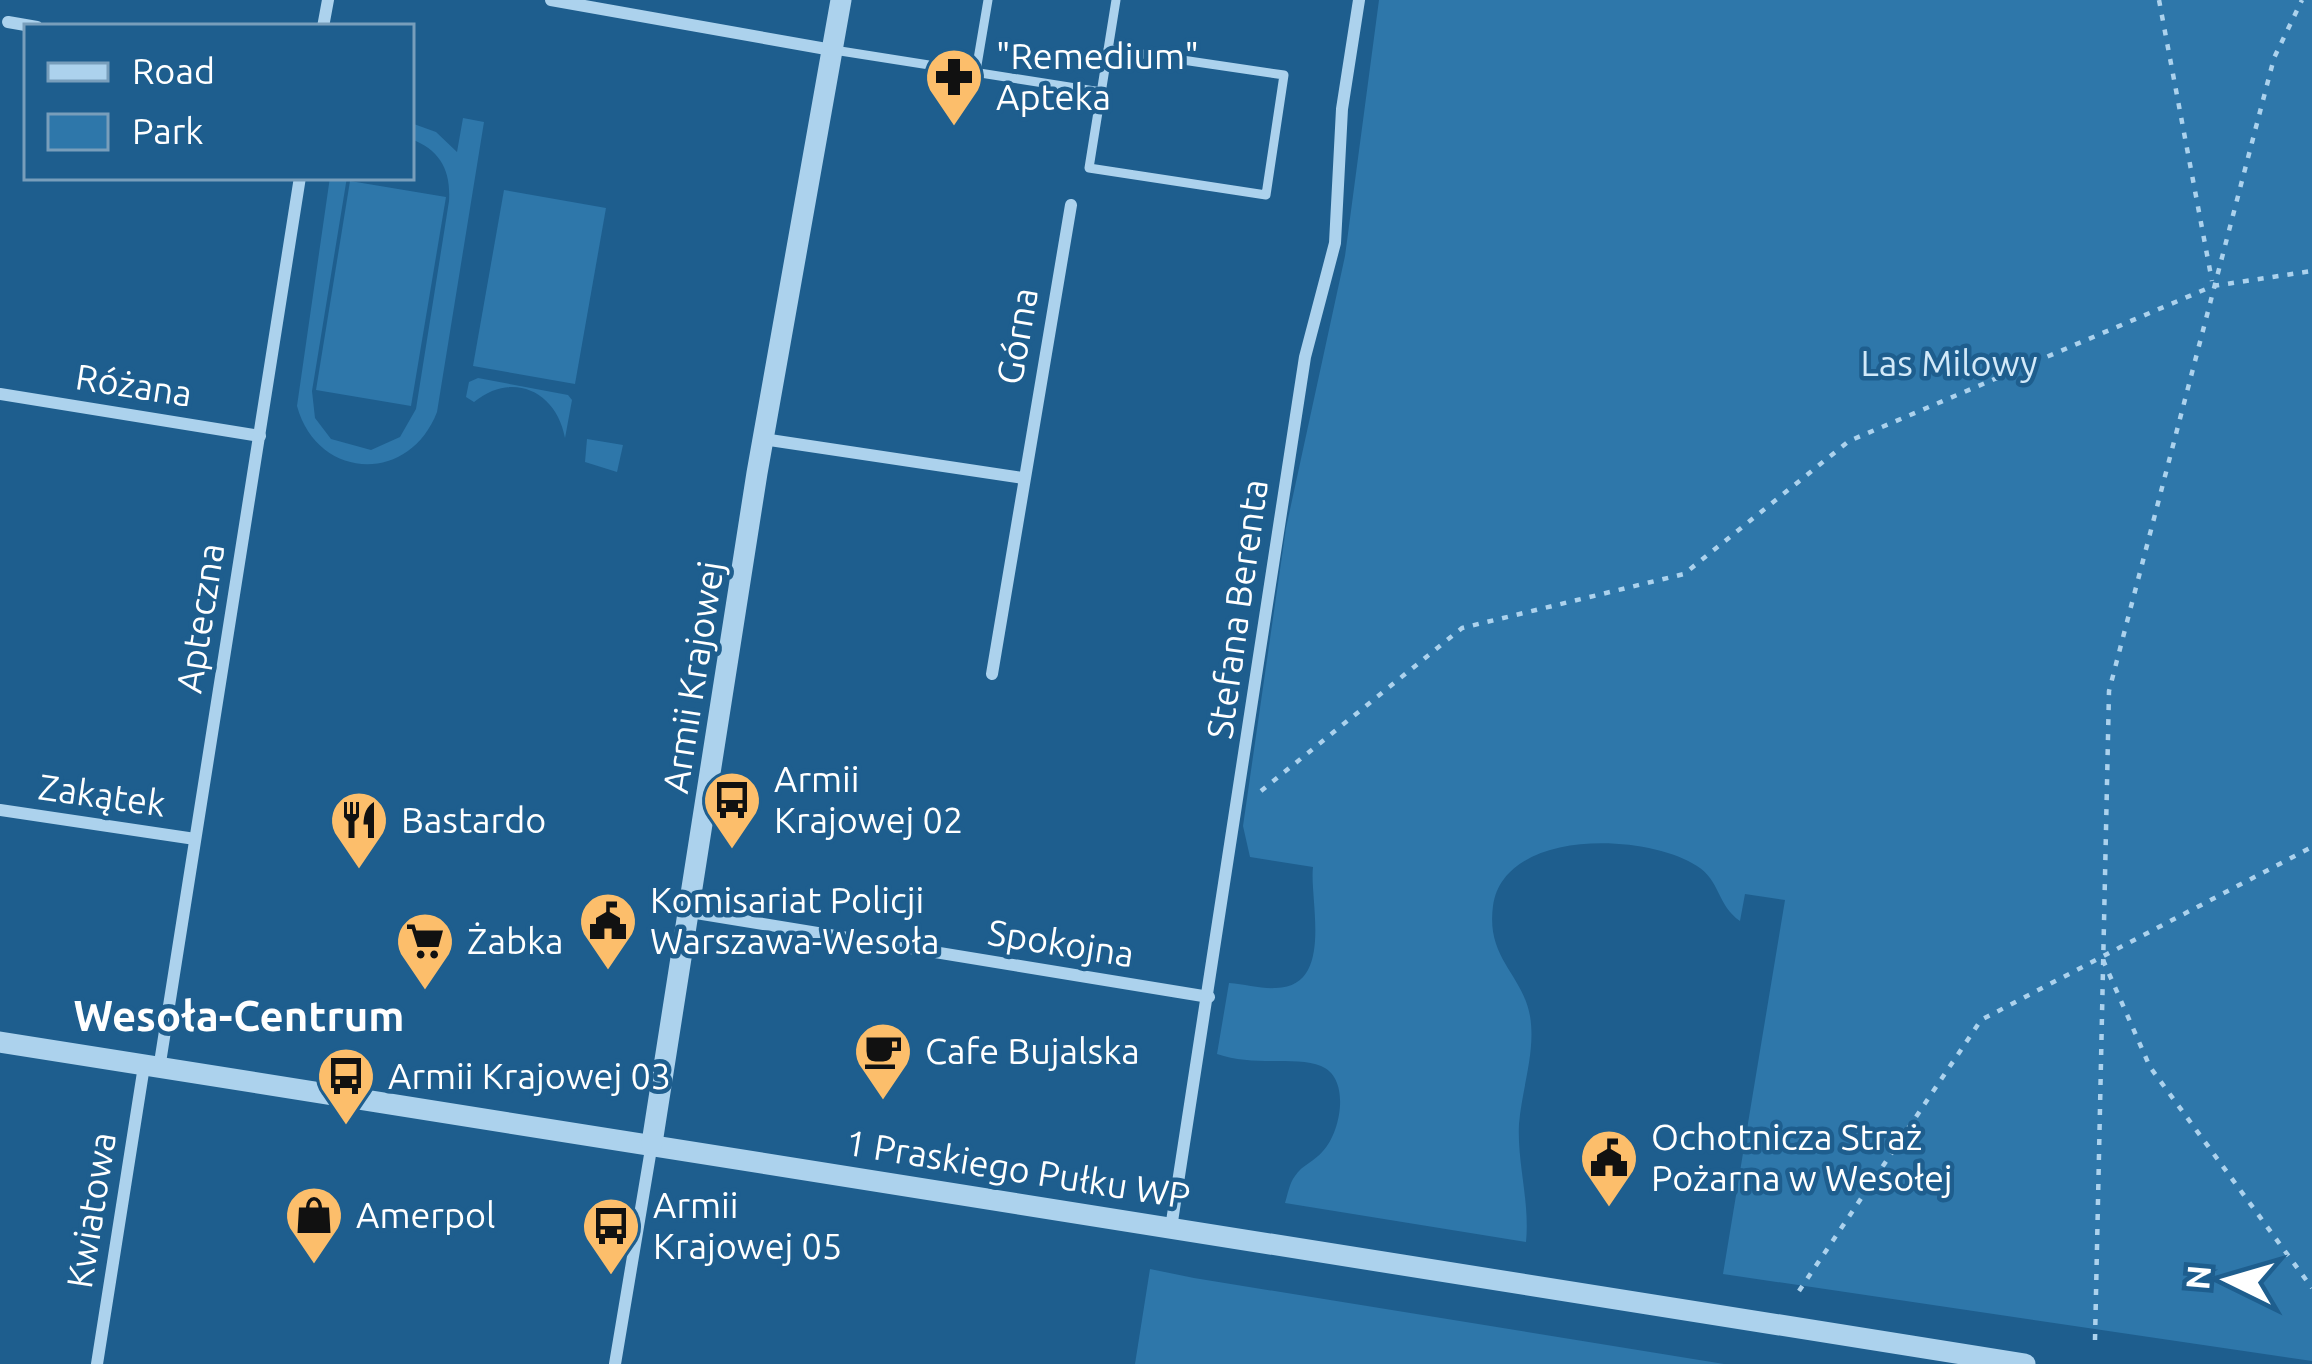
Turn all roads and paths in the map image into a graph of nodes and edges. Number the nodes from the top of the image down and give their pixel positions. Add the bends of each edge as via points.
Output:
1 (551, 0) edge
2 (841, 0) edge
3 (988, 0) edge
4 (1116, 0) edge
5 (1359, 0) edge
6 (2159, 0) edge
7 (2302, 0) edge
8 (567, 1) edge
9 (8, 22) dead end
10 (24, 25) edge
11 (1108, 49) junction
12 (832, 50) junction
13 (976, 71) junction
14 (1101, 92) junction
15 (300, 180) edge
16 (1071, 205) dead end
17 (2312, 272) edge
18 (2213, 286) junction
19 (0, 394) edge
20 (260, 436) junction
21 (763, 439) junction
22 (1022, 478) junction
23 (992, 674) dead end
24 (0, 810) edge
25 (1238, 810) junction
26 (195, 839) junction
27 (2312, 847) edge
28 (690, 913) junction
29 (2101, 955) junction
30 (1209, 998) junction
31 (0, 1042) edge
32 (152, 1067) junction
33 (652, 1142) junction
34 (1171, 1228) junction
35 (2312, 1288) edge
36 (1798, 1291) dead end
37 (2095, 1340) dead end
38 (98, 1364) edge
39 (615, 1364) edge
40 (2025, 1364) edge

1 - 8 street
2 - 12 street, Armii Krajowej
3 - 13 lane
4 - 11 lane
5 - 25 street, Stefana Berenta via 1342,109 1335,243 1305,357
6 - 18 path
7 - 18 path via 2274,58
8 - 12 street
9 - 10 street
11 - 14 lane
11 - 14 lane via 1284,75 1266,195 1089,168
12 - 13 lane
12 - 21 street, Armii Krajowej
13 - 14 lane
15 - 20 street, Apteczna
16 - 22 street, Górna
17 - 18 path
18 - 25 path via 1850,441 1684,574 1462,628
18 - 29 path via 2109,692
19 - 20 street, Różana
20 - 26 street, Apteczna
21 - 22 street
21 - 28 street, Armii Krajowej
22 - 23 street, Górna
24 - 26 street, Zakątek
25 - 30 street, Stefana Berenta
26 - 32 street, Apteczna
27 - 29 path
28 - 30 street, Spokojna
28 - 33 street, Armii Krajowej
29 - 35 path via 2150,1067
29 - 36 path via 1981,1021
29 - 37 path
30 - 34 street, Stefana Berenta
31 - 32 street, 1 Praskiego Pułku WP
32 - 33 street, 1 Praskiego Pułku WP
32 - 38 street, Kwiatowa
33 - 34 street, 1 Praskiego Pułku WP
33 - 39 street, Armii Krajowej
34 - 40 street, 1 Praskiego Pułku WP

